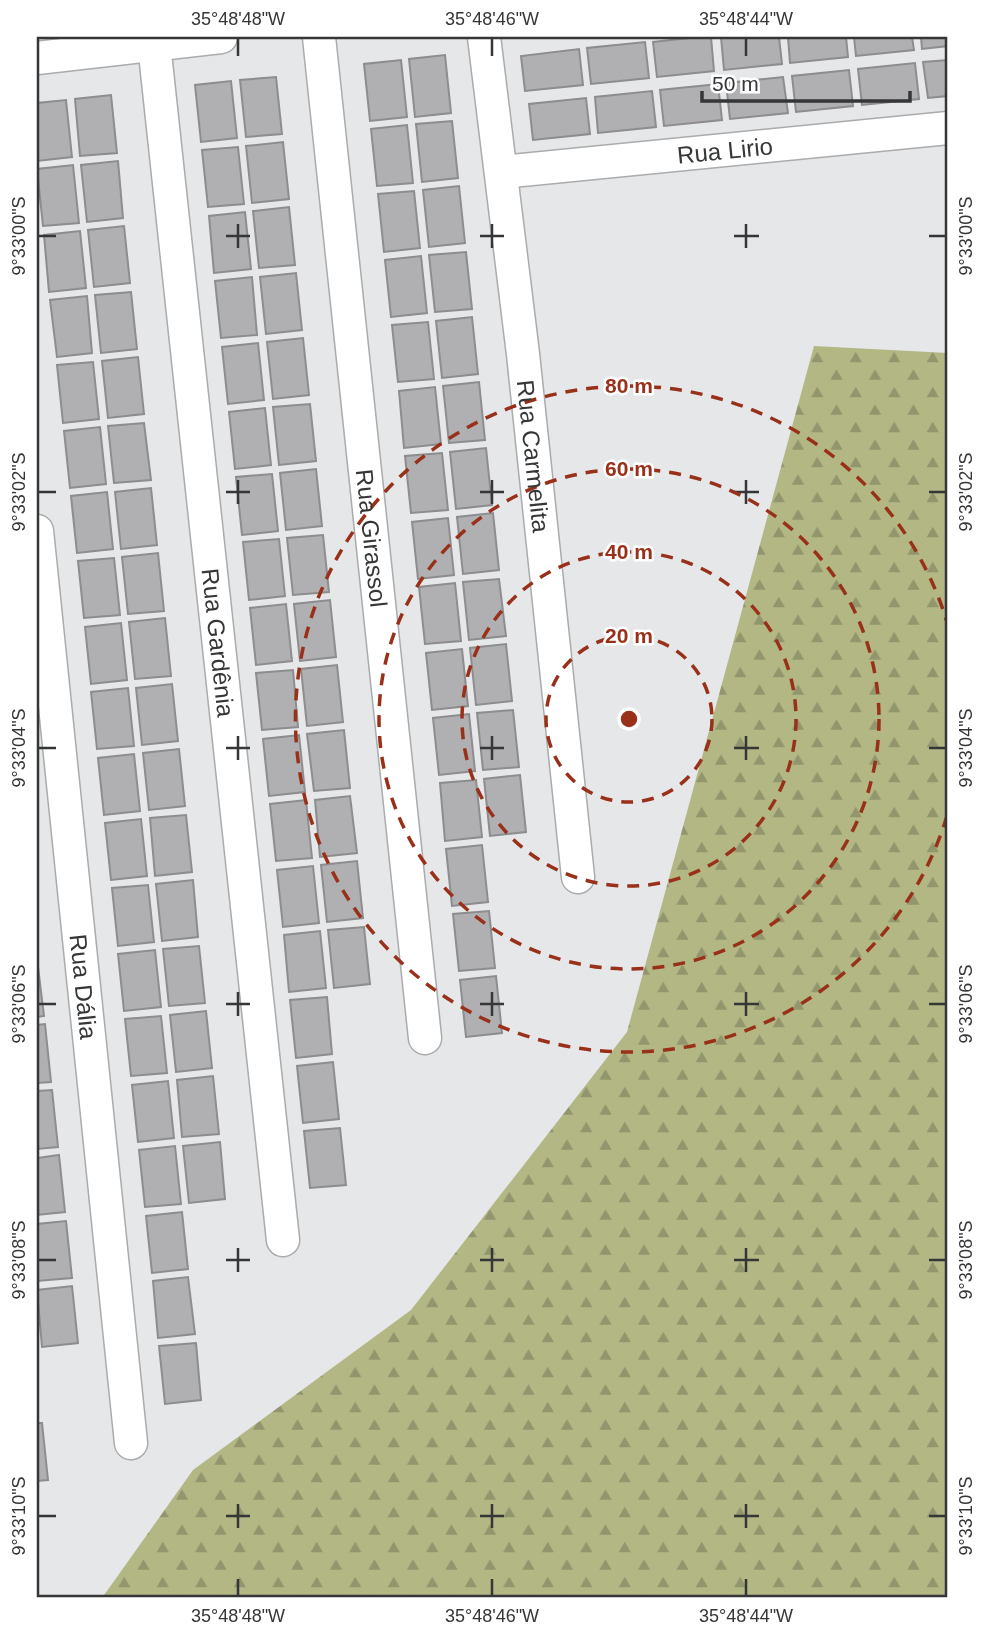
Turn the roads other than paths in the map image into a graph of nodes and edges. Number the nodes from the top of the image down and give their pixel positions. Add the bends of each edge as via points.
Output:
1 (221, 37) edge
2 (319, 37) edge
3 (484, 37) edge
4 (154, 44) junction
5 (37, 58) edge
6 (948, 128) edge
7 (502, 172) junction
8 (37, 531) edge
9 (578, 877) dead end
10 (425, 1038) dead end
11 (283, 1240) dead end
12 (131, 1443) dead end

1 - 4 street
2 - 10 street, Rua Girassol
3 - 7 street, Rua Carmelita
4 - 5 street
4 - 11 street, Rua Gardênia
6 - 7 street, Rua Lirio
7 - 9 street, Rua Carmelita
8 - 12 street, Rua Dália

